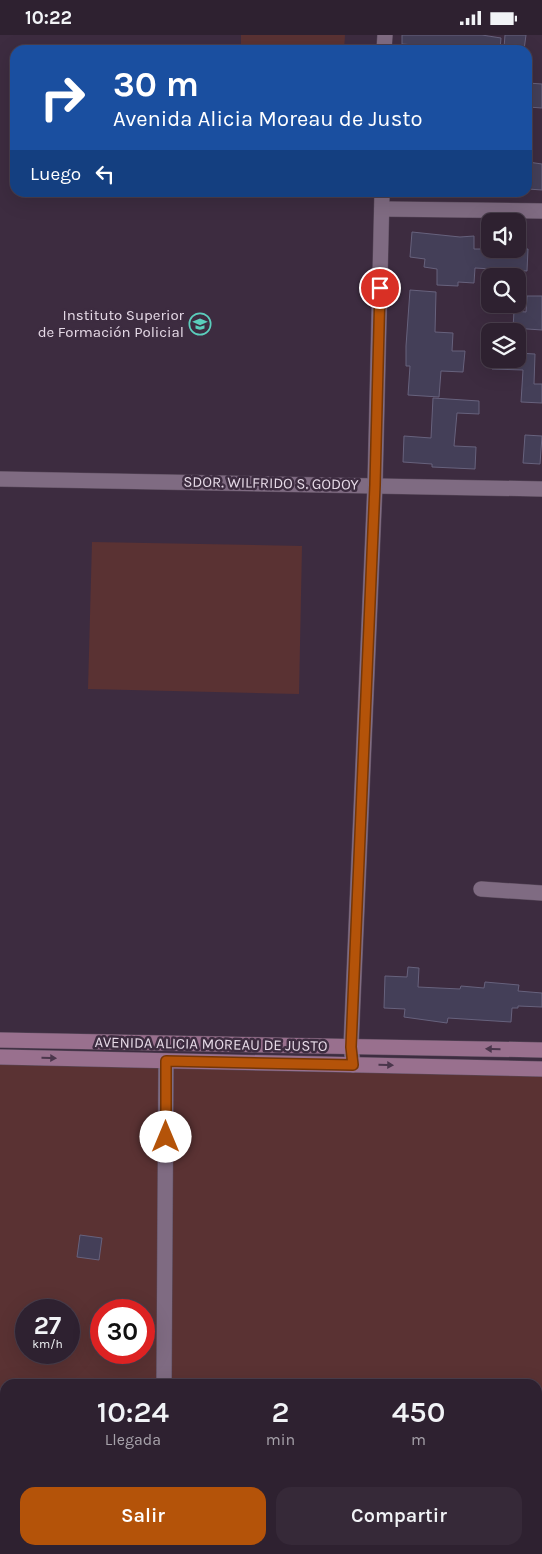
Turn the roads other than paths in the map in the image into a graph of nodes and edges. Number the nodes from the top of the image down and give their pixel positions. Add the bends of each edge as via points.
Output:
1 (382, 197) edge
2 (382, 209) junction
3 (542, 211) edge
4 (0, 479) edge
5 (375, 485) junction
6 (542, 489) edge
7 (480, 889) dead end
8 (542, 893) edge
9 (0, 1040) edge
10 (351, 1047) junction
11 (542, 1050) edge
12 (0, 1057) edge
13 (166, 1061) junction
14 (353, 1065) junction
15 (542, 1069) edge
16 (164, 1379) edge

1 - 2 street
2 - 3 street
2 - 5 street
4 - 5 street, SDOR. WILFRIDO S. GODOY
5 - 6 street, SDOR. WILFRIDO S. GODOY
5 - 10 street
7 - 8 street
9 - 10 main road, AVENIDA ALICIA MOREAU DE JUSTO
11 -> 10 main road, AVENIDA ALICIA MOREAU DE JUSTO
10 - 14 street
12 -> 13 main road, AVENIDA ALICIA MOREAU DE JUSTO
13 - 14 main road, AVENIDA ALICIA MOREAU DE JUSTO
13 - 16 street
14 -> 15 main road, AVENIDA ALICIA MOREAU DE JUSTO

